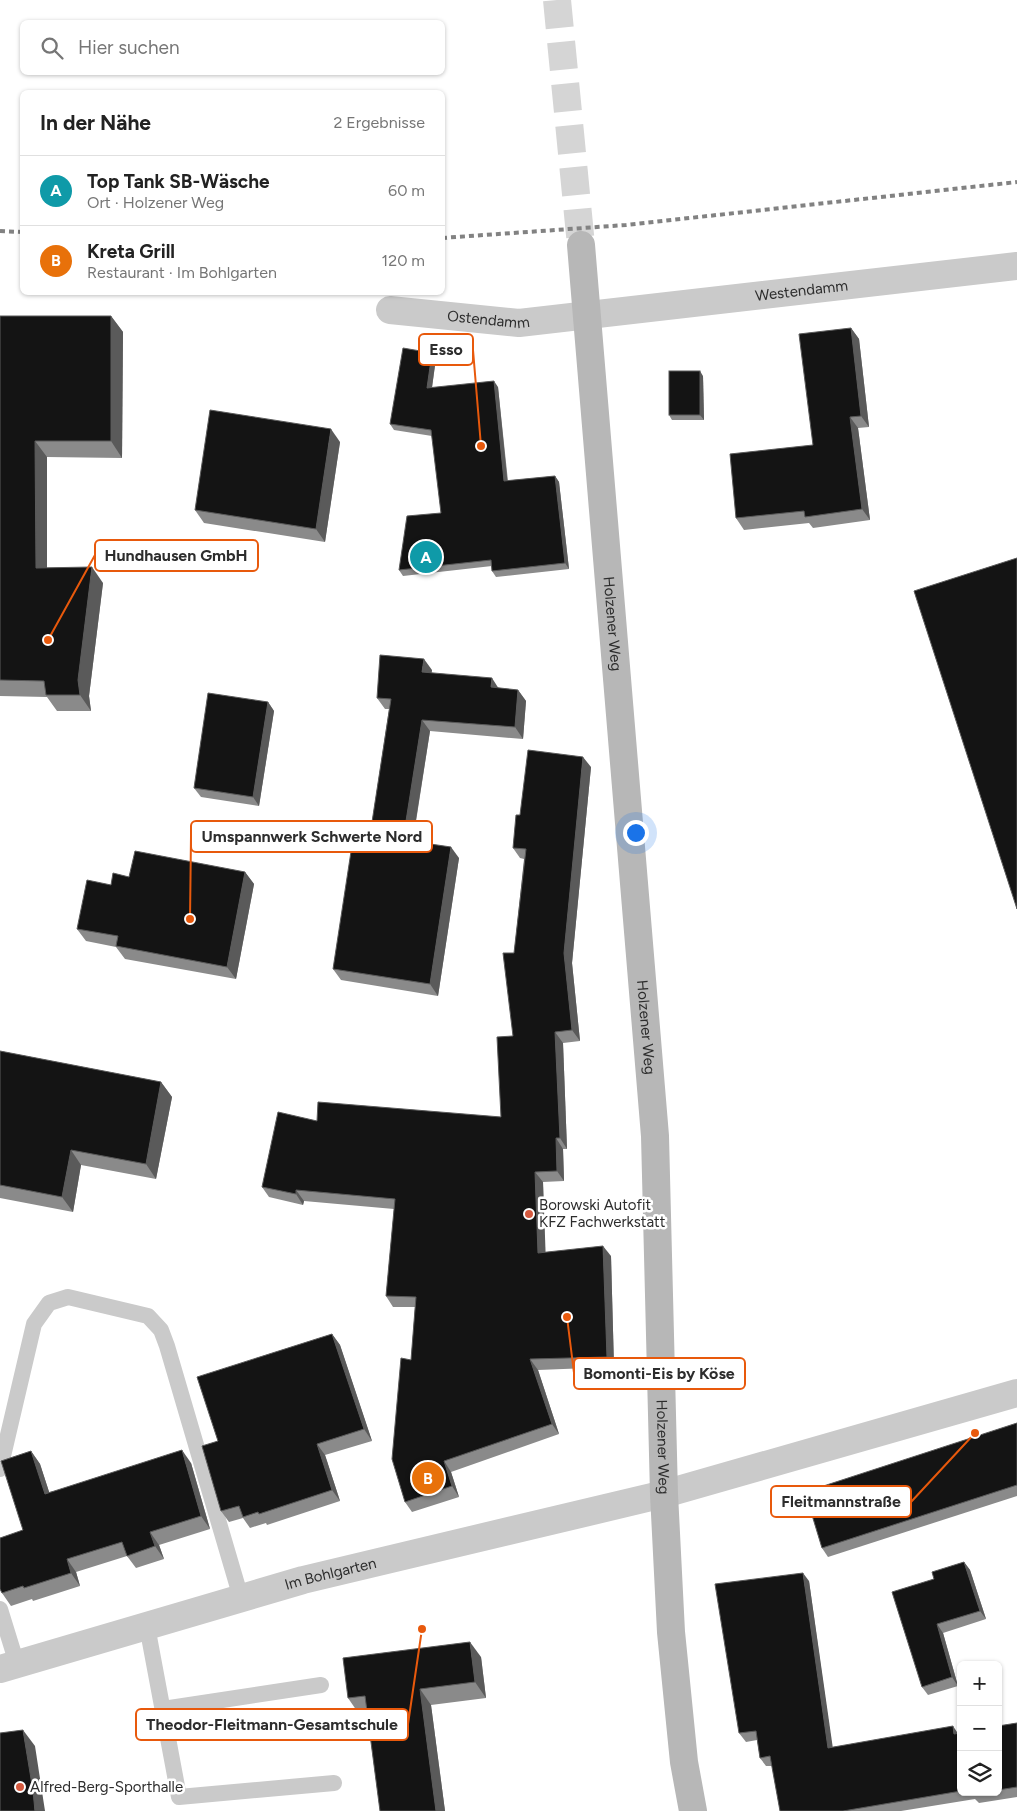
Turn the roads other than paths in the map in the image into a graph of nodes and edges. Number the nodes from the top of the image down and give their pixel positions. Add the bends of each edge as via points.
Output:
1 (580, 245) tunnel mouth
2 (1017, 266) edge
3 (390, 310) dead end
4 (586, 315) junction
5 (1017, 1393) edge
6 (0, 1469) edge
7 (664, 1494) junction
8 (241, 1598) junction
9 (0, 1609) edge
10 (147, 1626) junction
11 (8, 1667) edge
12 (321, 1684) dead end
13 (163, 1709) junction
14 (334, 1783) dead end
15 (693, 1811) edge

1 - 4 main road, Holzener Weg
2 - 4 street, Westendamm
3 - 4 street, Ostendamm via 519,323
4 - 7 main road, Holzener Weg via 655,1136
5 - 7 street, Im Bohlgarten
6 - 8 lane via 34,1324 49,1303 68,1297 148,1316 161,1330 167,1346
7 - 8 street, Im Bohlgarten via 336,1572
7 - 15 main road, Holzener Weg via 671,1632 684,1762
8 - 10 street, Im Bohlgarten
9 - 11 lane
10 - 11 street, Im Bohlgarten
10 - 13 lane
12 - 13 lane
13 - 14 lane via 178,1797

